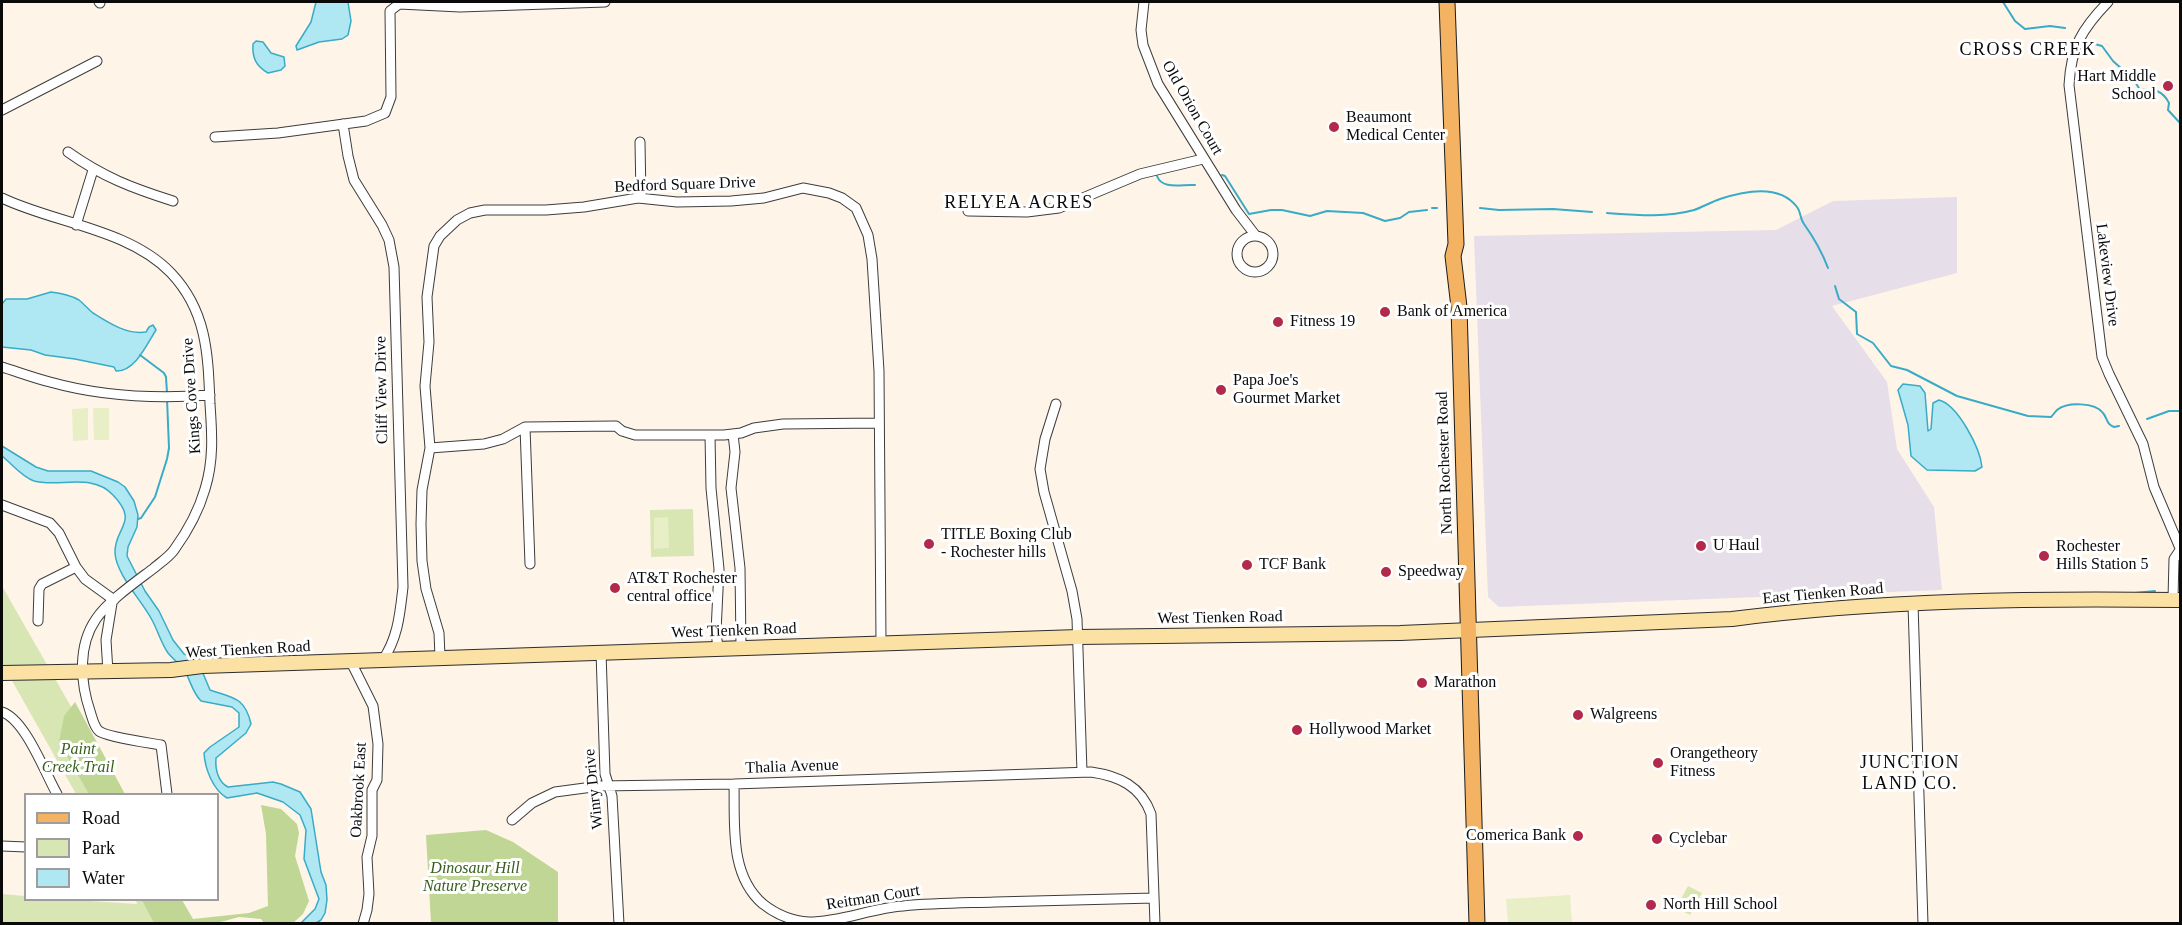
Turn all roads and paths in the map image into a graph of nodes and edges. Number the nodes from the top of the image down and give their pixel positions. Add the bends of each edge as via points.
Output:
1 (605, 2) edge
2 (1144, 2) edge
3 (1448, 2) edge
4 (2108, 2) edge
5 (97, 61) dead end
6 (2, 110) edge
7 (343, 124) junction
8 (215, 137) dead end
9 (640, 142) dead end
10 (68, 152) dead end
11 (1203, 159) junction
12 (93, 170) junction
13 (2, 198) edge
14 (640, 198) junction
15 (173, 201) dead end
16 (968, 211) dead end
17 (1244, 221) junction
18 (76, 225) junction
19 (1256, 236) junction
20 (1243, 241) junction
21 (2, 367) edge
22 (210, 395) junction
23 (1056, 404) dead end
24 (879, 423) junction
25 (525, 427) junction
26 (733, 434) junction
27 (710, 435) junction
28 (429, 448) junction
29 (2, 505) edge
30 (2181, 549) edge
31 (530, 564) dead end
32 (76, 567) junction
33 (2177, 599) edge
34 (113, 602) junction
35 (1913, 604) junction
36 (38, 621) dead end
37 (1468, 631) junction
38 (1078, 637) junction
39 (881, 643) junction
40 (741, 647) junction
41 (718, 648) junction
42 (601, 651) junction
43 (440, 657) junction
44 (382, 661) junction
45 (351, 662) junction
46 (83, 672) junction
47 (108, 672) junction
48 (2, 673) edge
49 (2, 712) edge
50 (1083, 772) junction
51 (734, 784) junction
52 (608, 786) junction
53 (56, 793) edge
54 (167, 793) edge
55 (512, 820) dead end
56 (2, 846) edge
57 (24, 847) edge
58 (1154, 898) junction
59 (363, 924) edge
60 (619, 924) edge
61 (1155, 924) edge
62 (1477, 924) edge
63 (1923, 924) edge

1 - 7 street via 460,8 399,4 390,12 391,97 385,113
2 - 11 street, Old Orion Court via 1141,30 1149,64
3 - 37 main road, North Rochester Road via 1456,244 1453,255 1459,307
4 - 30 street, Lakeview Drive via 2078,38 2069,85 2102,357 2143,444 2154,487
5 - 6 street
7 - 8 street
7 - 44 street, Cliff View Drive via 354,180 389,240 394,267 403,587 392,648
9 - 14 street
10 - 12 street
11 - 16 street via 1140,174 1059,208
11 - 17 street, Old Orion Court
12 - 15 street
12 - 18 street
13 - 18 street, Kings Cove Drive
14 - 24 street, Bedford Square Drive via 714,202 764,198 803,188 829,193 856,208 868,235 872,259
14 - 28 street, Bedford Square Drive via 546,210 485,210 457,220 441,236 434,246 428,297 425,386
17 - 19 street, Old Orion Court
17 - 20 street
18 - 22 street, Kings Cove Drive via 132,246 170,272 193,302 203,330
19 - 20 street
19 - 20 street via 1267,241 1273,251 1271,263 1264,270 1248,271 1239,264 1237,251
21 - 22 street via 52,383 100,392
22 - 34 street, Kings Cove Drive via 211,466 197,512 173,552
23 - 38 street via 1044,439 1040,469 1072,591
24 - 26 street via 783,424
24 - 39 street, Bedford Square Drive
25 - 27 street via 616,426 635,435
25 - 28 street via 484,444
25 - 31 street
26 - 27 street
26 - 40 street via 731,488 740,568
27 - 41 street via 719,569
28 - 43 street, Bedford Square Drive via 422,490 422,561 439,633
29 - 32 street via 50,523
30 - 33 street, Lakeview Drive via 2174,559
32 - 34 street
32 - 36 street via 42,584
33 - 35 main road, East Tienken Road
34 - 46 street, Kings Cove Drive via 96,618 83,652
34 - 47 street via 106,639
35 - 37 main road, East Tienken Road via 1732,619
35 - 63 street
37 - 38 main road, West Tienken Road
37 - 62 main road, North Rochester Road
38 - 39 main road, West Tienken Road
38 - 50 street
39 - 40 main road, West Tienken Road
40 - 41 main road, West Tienken Road
41 - 42 main road, West Tienken Road
42 - 43 main road, West Tienken Road
42 - 52 street, Winry Drive
43 - 44 main road, West Tienken Road
44 - 45 main road, West Tienken Road
45 - 47 main road, West Tienken Road
45 - 59 street, Oakbrook East via 373,706 378,744 367,857 369,894
46 - 47 main road, West Tienken Road
46 - 48 main road, West Tienken Road
46 - 54 street, Kings Cove Drive via 86,697 99,731 161,745
49 - 53 street via 18,724
50 - 51 street, Thalia Avenue
50 - 58 street, Thalia Avenue via 1104,774 1131,784 1146,802 1153,836
51 - 52 street, Thalia Avenue
51 - 58 street, Reitman Court via 736,844 747,886 762,903 791,920 827,920 903,906
52 - 55 street, Thalia Avenue via 555,792 532,803
52 - 60 street, Winry Drive via 612,796
56 - 57 street
58 - 61 street, Thalia Avenue

